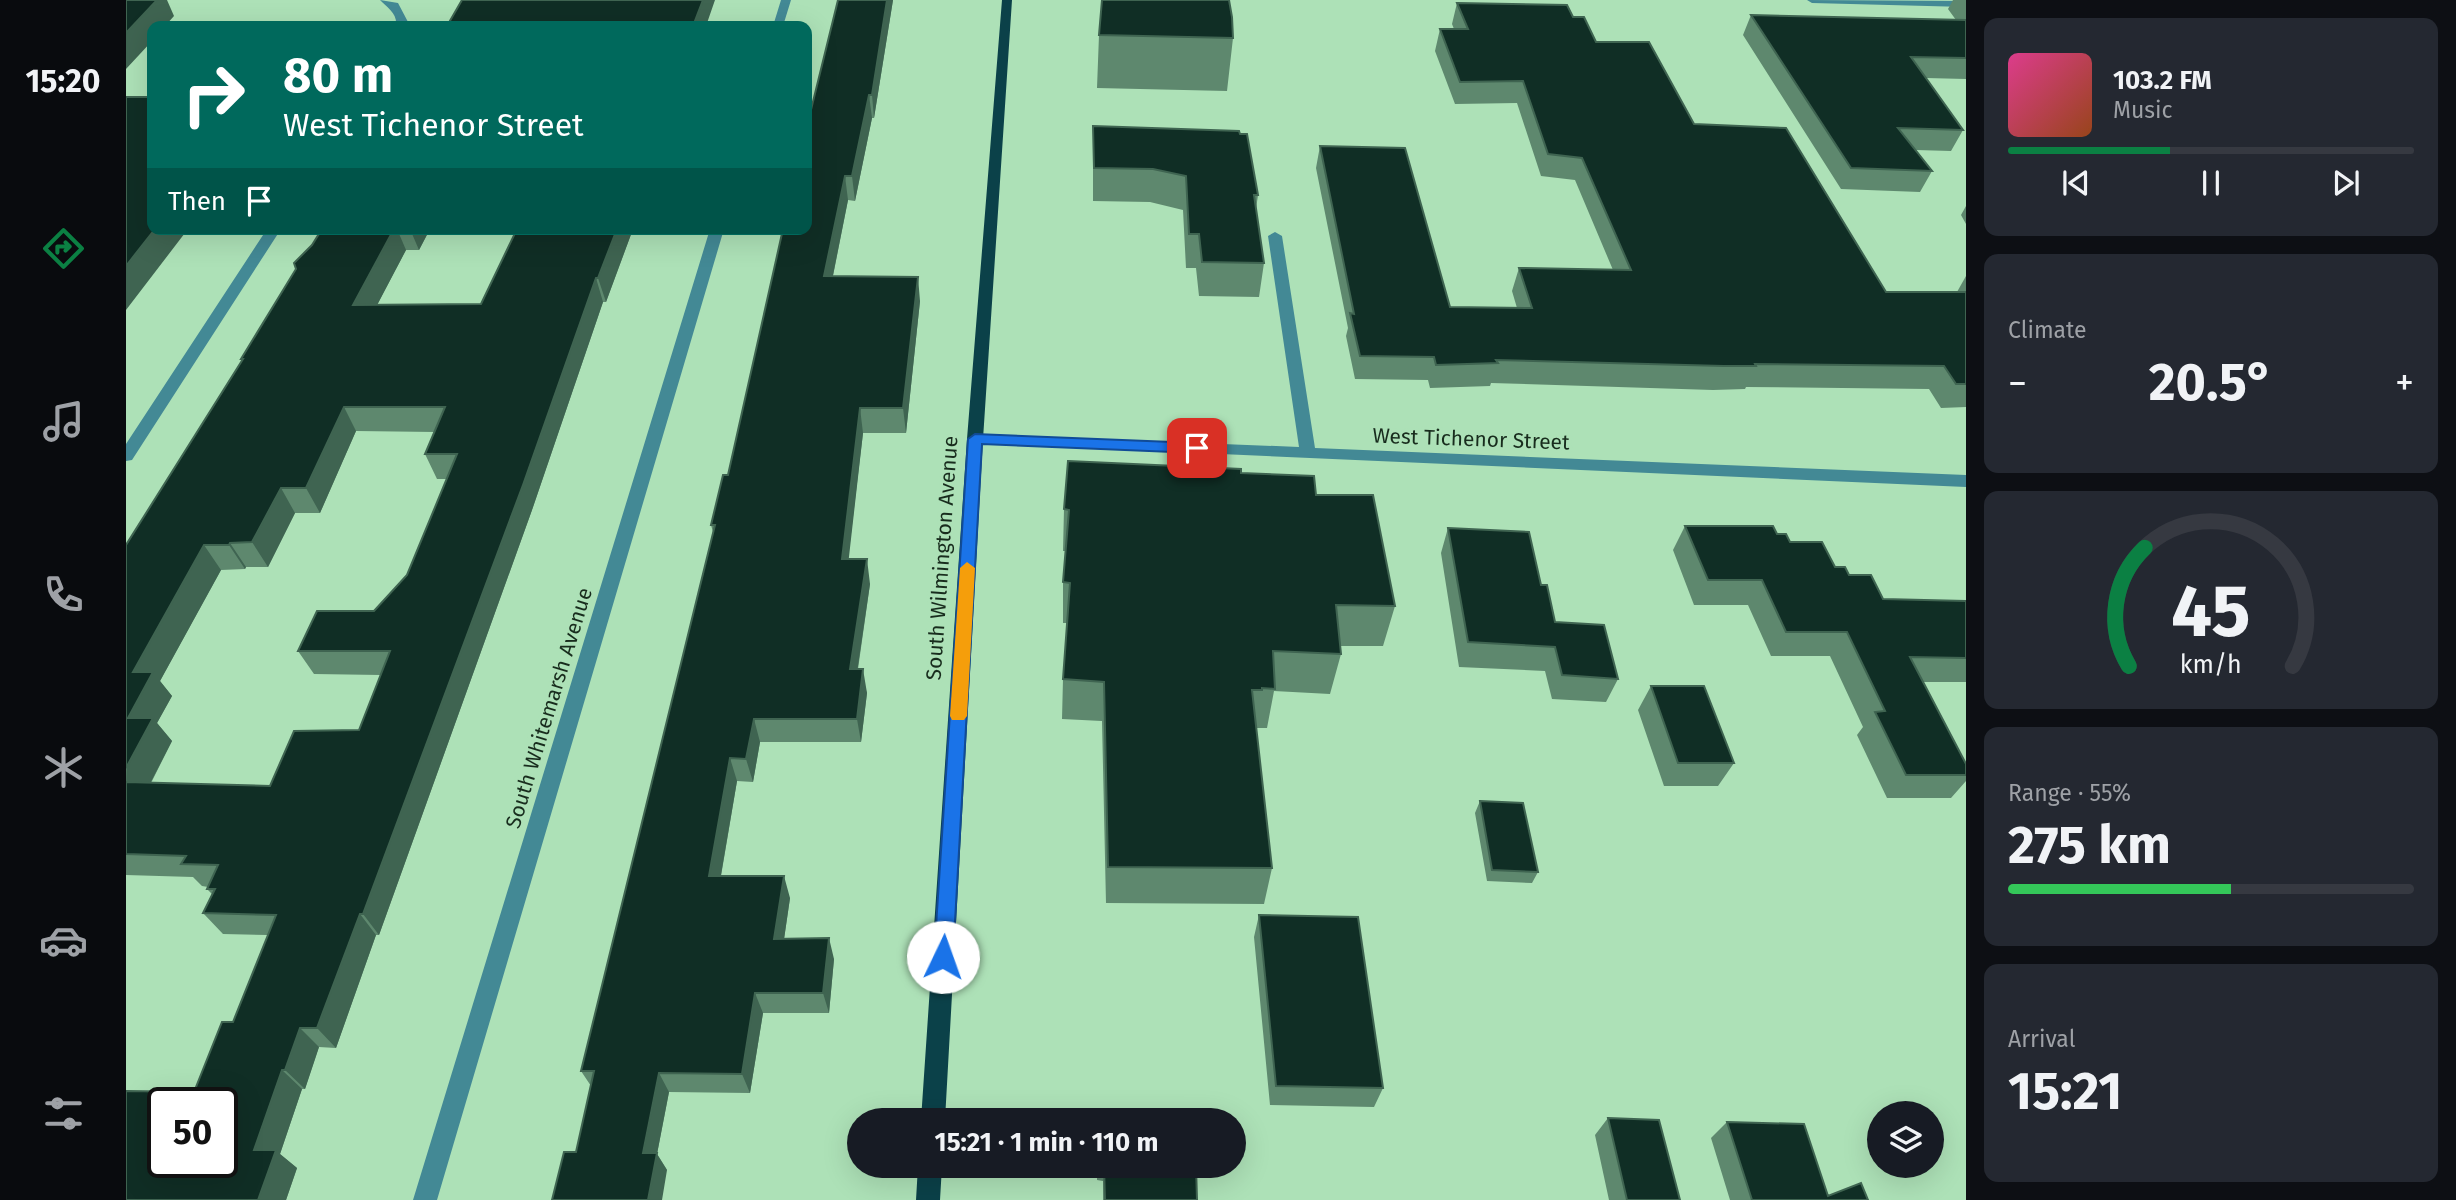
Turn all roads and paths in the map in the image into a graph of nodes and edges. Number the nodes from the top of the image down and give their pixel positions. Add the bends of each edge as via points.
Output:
1 (385, 0) edge
2 (786, 0) edge
3 (1007, 0) edge
4 (1812, 0) edge
5 (1966, 4) edge
6 (402, 21) edge
7 (780, 21) edge
8 (270, 235) edge
9 (715, 235) edge
10 (1275, 236) dead end
11 (975, 439) junction
12 (1308, 453) junction
13 (126, 456) edge
14 (1966, 481) edge
15 (934, 1108) edge
16 (929, 1178) edge
17 (425, 1200) edge
18 (928, 1200) edge

1 - 6 street via 394,5
2 - 7 street
3 - 11 main road, South Wilmington Avenue
4 - 5 street
8 - 13 street
9 - 17 street, South Whitemarsh Avenue
10 - 12 street
11 - 12 street, West Tichenor Street
11 - 15 main road, South Wilmington Avenue
12 - 14 street, West Tichenor Street
16 - 18 main road

